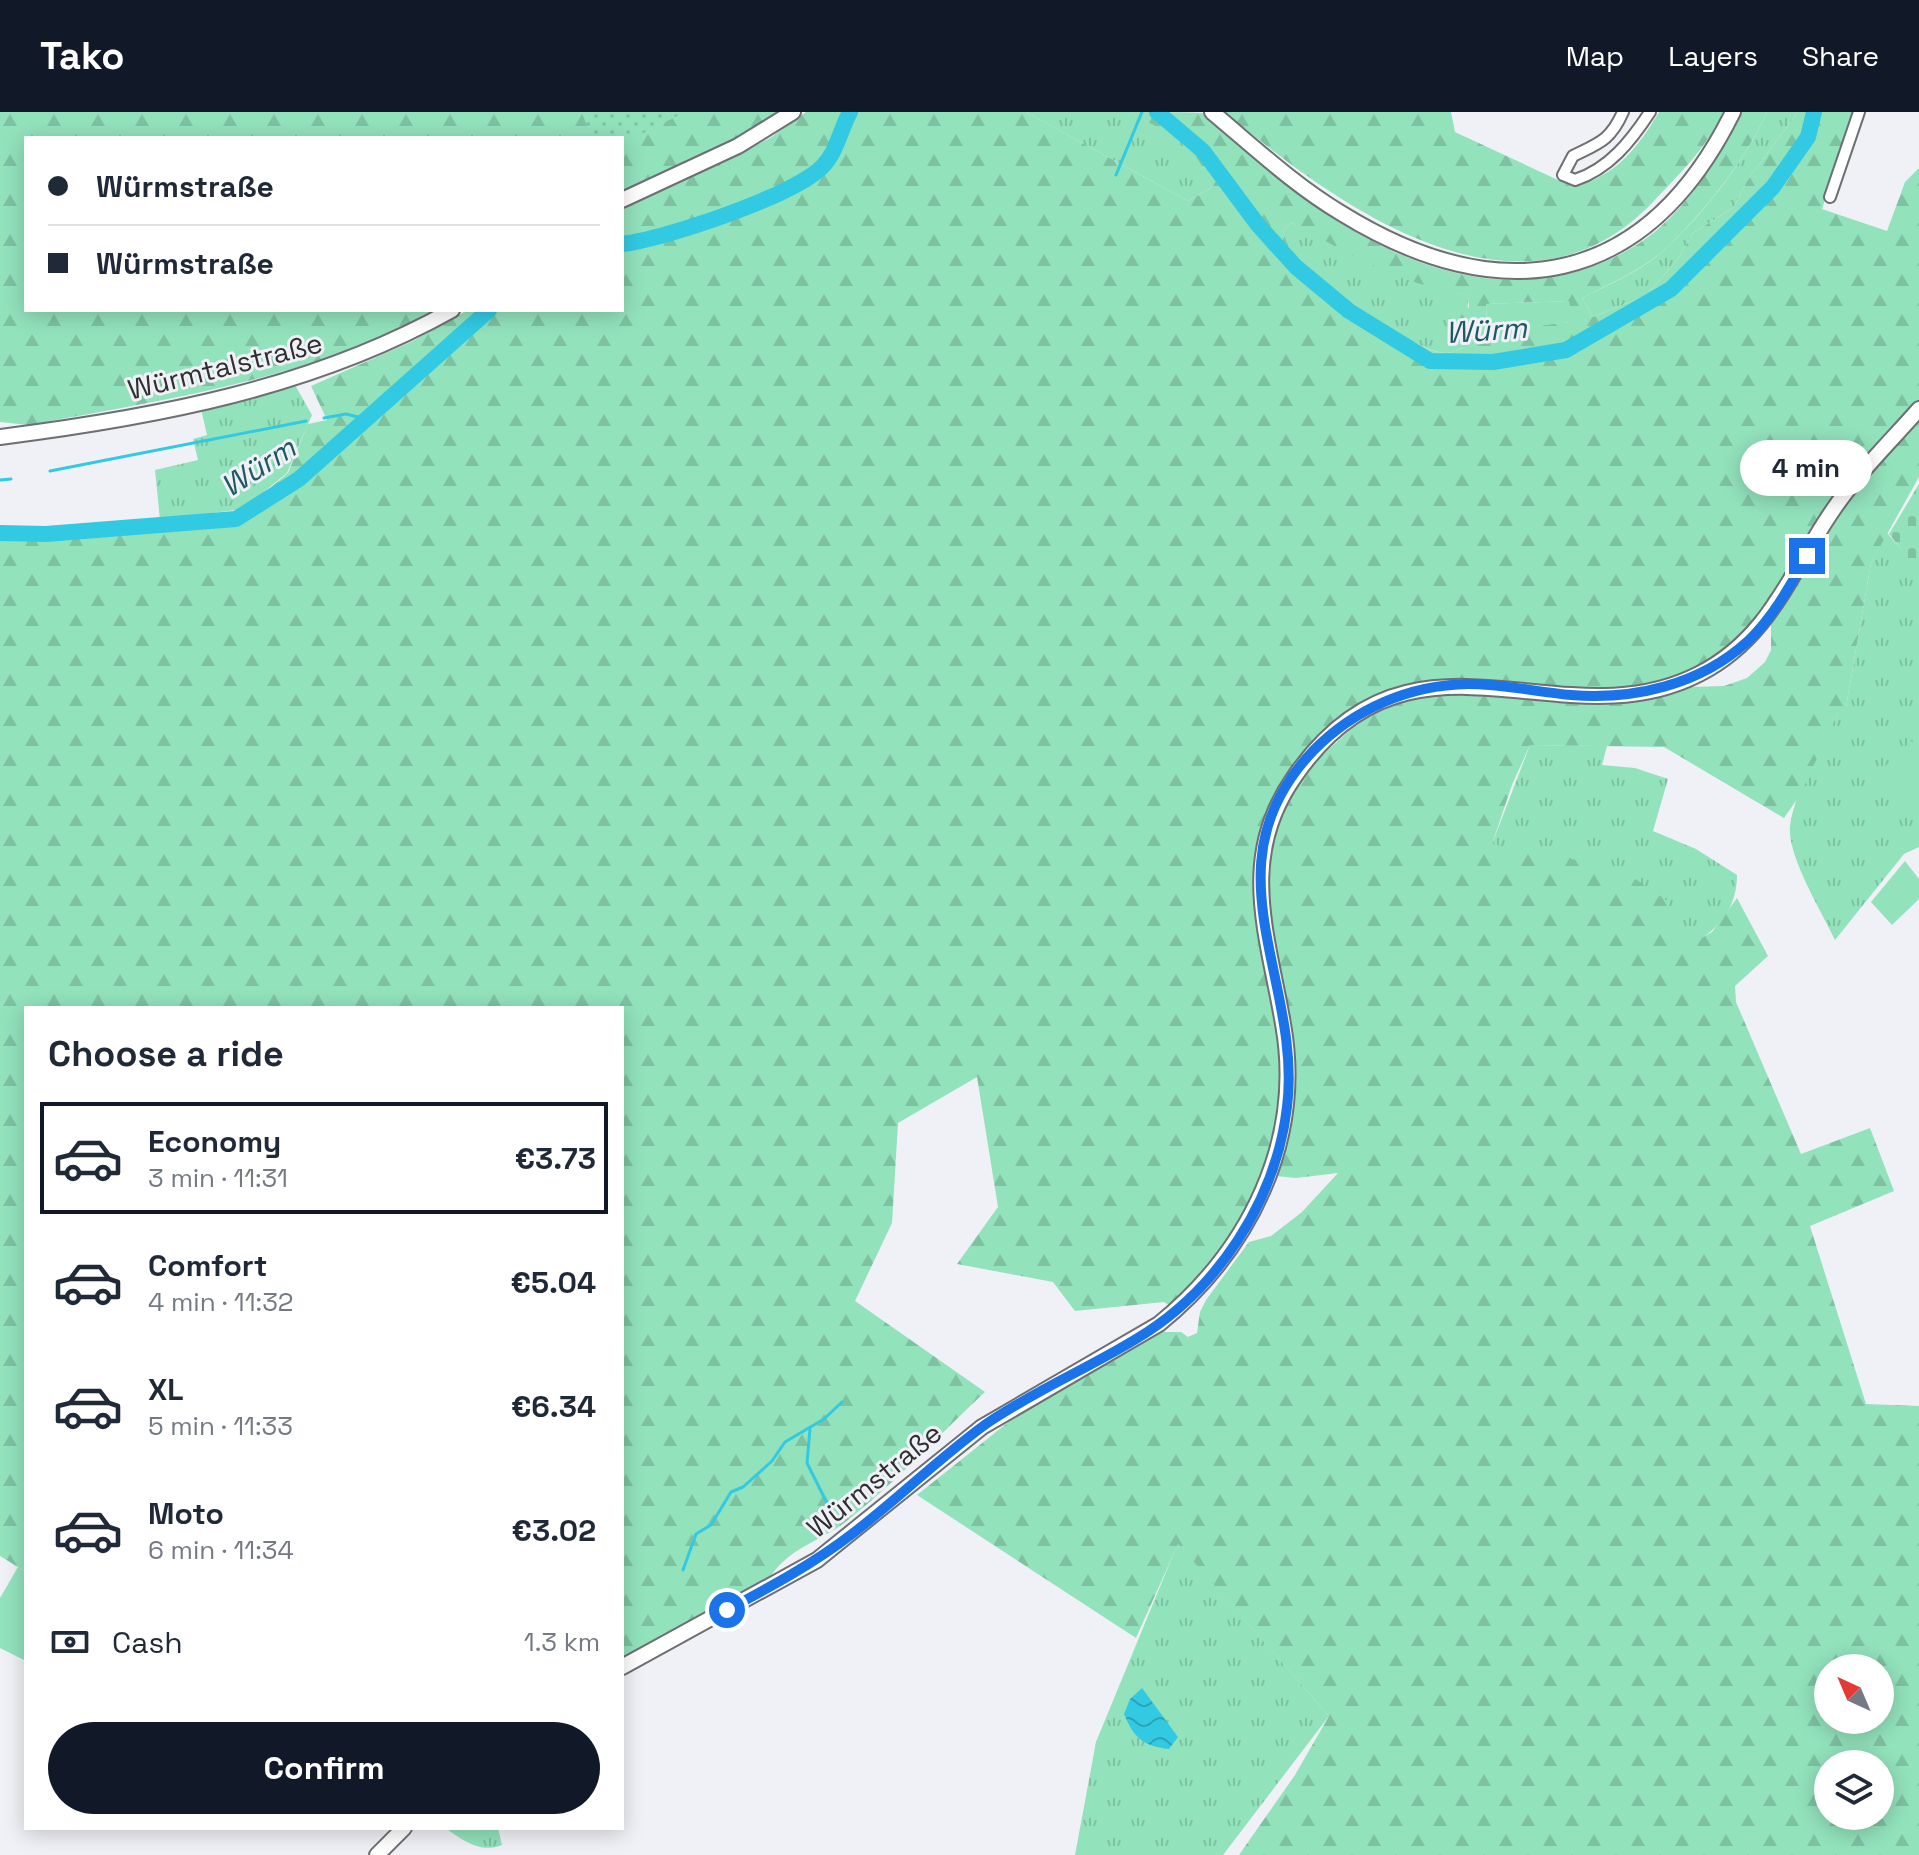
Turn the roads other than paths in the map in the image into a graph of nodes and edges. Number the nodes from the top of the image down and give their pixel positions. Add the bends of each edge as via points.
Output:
1 (793, 112) edge
2 (1212, 112) edge
3 (1623, 112) edge
4 (1650, 112) edge
5 (1733, 112) edge
6 (1859, 112) edge
7 (1830, 197) dead end
8 (624, 199) edge
9 (448, 312) edge
10 (1919, 409) edge
11 (0, 437) edge
12 (624, 1666) edge
13 (402, 1830) edge
14 (377, 1855) edge

1 - 8 street via 738,146
2 - 5 street via 1304,188 1381,237 1458,264 1526,271 1568,268 1636,234 1695,173
3 - 4 street via 1614,130 1599,145 1573,156 1563,175 1575,180 1598,169 1624,147
6 - 7 street
9 - 11 street, Würmtalstraße via 360,357 251,391
10 - 12 street, Würmstraße via 1839,502 1766,621 1697,676 1614,696 1466,684 1437,687 1376,705 1311,754 1278,803 1259,888 1284,1025 1287,1107 1267,1183 1224,1259 1159,1324 982,1427 817,1560
13 - 14 street

